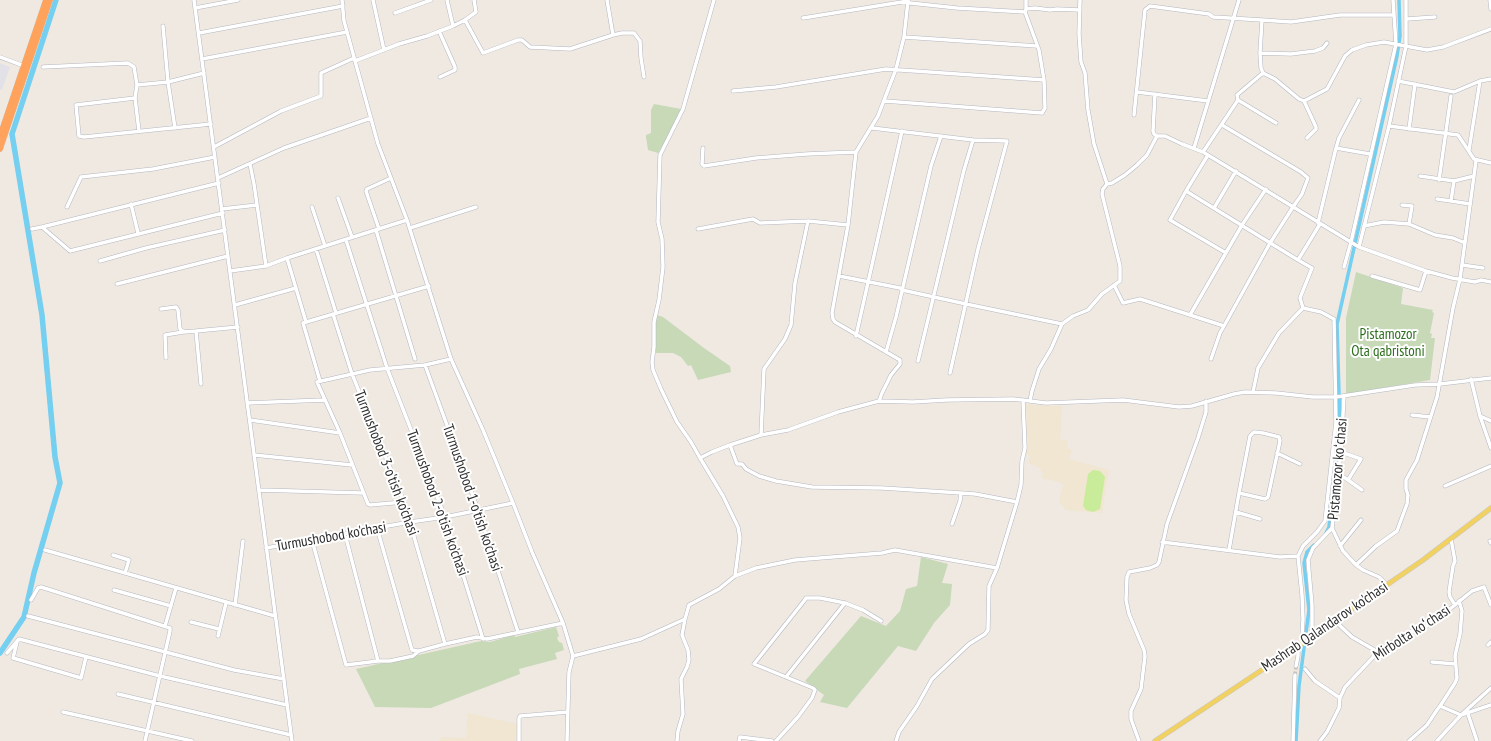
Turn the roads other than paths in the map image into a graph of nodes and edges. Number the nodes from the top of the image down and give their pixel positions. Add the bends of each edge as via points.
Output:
1 (46, 0) edge
2 (50, 0) edge
3 (194, 0) edge
4 (238, 0) edge
5 (342, 0) edge
6 (373, 0) edge
7 (431, 0) edge
8 (447, 0) edge
9 (474, 0) edge
10 (607, 0) edge
11 (714, 0) edge
12 (877, 0) edge
13 (1026, 0) edge
14 (1080, 0) edge
15 (1239, 0) edge
16 (1393, 0) edge
17 (1406, 0) edge
18 (1490, 0) edge
19 (908, 1) edge
20 (343, 6) junction
21 (878, 6) junction
22 (195, 8) junction
23 (1491, 9) edge
24 (1080, 10) junction
25 (1026, 11) junction
26 (395, 13) dead end
27 (1394, 15) junction
28 (1435, 17) dead end
29 (803, 18) dead end
30 (1233, 18) junction
31 (1407, 19) junction
32 (465, 20) junction
33 (1262, 20) junction
34 (163, 26) dead end
35 (453, 26) junction
36 (1491, 29) edge
37 (439, 31) junction
38 (347, 32) junction
39 (199, 33) junction
40 (613, 35) junction
41 (904, 37) junction
42 (1327, 43) dead end
43 (1398, 44) junction
44 (1405, 45) junction
45 (1037, 46) junction
46 (384, 50) junction
47 (1260, 53) junction
48 (0, 57) edge
49 (202, 59) junction
50 (354, 60) junction
51 (24, 66) junction
52 (43, 67) dead end
53 (896, 69) junction
54 (204, 73) junction
55 (1263, 73) junction
56 (440, 77) dead end
57 (644, 77) dead end
58 (1491, 79) edge
59 (1044, 80) junction
60 (1398, 81) junction
61 (1480, 81) junction
62 (168, 82) junction
63 (1415, 84) junction
64 (137, 85) junction
65 (733, 91) dead end
66 (1137, 92) junction
67 (1156, 94) junction
68 (1451, 96) dead end
69 (135, 98) junction
70 (1238, 100) junction
71 (1360, 100) dead end
72 (885, 101) junction
73 (1208, 101) junction
74 (1304, 101) junction
75 (1134, 115) dead end
76 (371, 118) junction
77 (1276, 123) dead end
78 (211, 124) junction
79 (1222, 125) junction
80 (1389, 126) junction
81 (175, 128) junction
82 (872, 128) junction
83 (1409, 129) junction
84 (139, 131) junction
85 (902, 131) junction
86 (1446, 133) junction
87 (0, 136) edge
88 (941, 136) junction
89 (1157, 136) junction
90 (1308, 138) dead end
91 (973, 140) junction
92 (214, 147) junction
93 (703, 148) dead end
94 (1194, 148) junction
95 (1336, 148) junction
96 (0, 149) edge
97 (1469, 150) junction
98 (856, 152) junction
99 (1203, 152) junction
100 (1370, 154) junction
101 (1208, 155) junction
102 (215, 157) junction
103 (1476, 161) junction
104 (1491, 162) edge
105 (250, 164) junction
106 (1236, 171) junction
107 (1420, 176) dead end
108 (1474, 176) junction
109 (218, 178) junction
110 (391, 178) junction
111 (1439, 180) junction
112 (1454, 181) junction
113 (219, 183) junction
114 (1107, 184) junction
115 (1266, 189) junction
116 (1186, 191) junction
117 (338, 198) dead end
118 (1437, 199) dead end
119 (1451, 201) junction
120 (131, 204) junction
121 (1470, 204) junction
122 (257, 205) junction
123 (1402, 205) dead end
124 (67, 207) dead end
125 (312, 207) dead end
126 (476, 207) dead end
127 (1292, 207) junction
128 (1214, 208) junction
129 (222, 211) junction
130 (408, 220) junction
131 (808, 221) junction
132 (1319, 224) junction
133 (1409, 224) junction
134 (848, 225) junction
135 (1242, 225) junction
136 (1364, 226) junction
137 (42, 227) junction
138 (410, 228) junction
139 (698, 228) dead end
140 (32, 229) dead end
141 (225, 230) junction
142 (378, 230) junction
143 (138, 233) junction
144 (352, 238) junction
145 (346, 240) junction
146 (1351, 242) junction
147 (1270, 243) junction
148 (1465, 243) junction
149 (325, 246) junction
150 (1359, 247) junction
151 (316, 249) junction
152 (1226, 253) junction
153 (228, 256) junction
154 (286, 258) junction
155 (1298, 260) junction
156 (100, 261) dead end
157 (1462, 265) junction
158 (266, 266) junction
159 (1344, 267) dead end
160 (1483, 268) dead end
161 (230, 271) junction
162 (1426, 271) junction
163 (839, 276) junction
164 (1372, 276) dead end
165 (1460, 279) junction
166 (869, 281) junction
167 (1491, 282) edge
168 (117, 284) dead end
169 (1114, 285) junction
170 (429, 286) junction
171 (296, 288) junction
172 (902, 290) junction
173 (396, 296) junction
174 (933, 296) junction
175 (966, 304) junction
176 (235, 305) junction
177 (366, 305) junction
178 (1303, 308) junction
179 (161, 309) dead end
180 (335, 314) junction
181 (1190, 315) junction
182 (306, 322) junction
183 (1062, 324) junction
184 (1224, 326) junction
185 (238, 327) junction
186 (196, 331) junction
187 (184, 332) junction
188 (856, 336) junction
189 (886, 352) junction
190 (166, 358) dead end
191 (415, 359) dead end
192 (451, 359) junction
193 (1211, 360) dead end
194 (918, 361) dead end
195 (425, 365) junction
196 (386, 368) junction
197 (352, 374) junction
198 (950, 374) dead end
199 (1491, 378) edge
200 (1471, 380) junction
201 (320, 381) junction
202 (201, 384) dead end
203 (1440, 384) junction
204 (1253, 392) junction
205 (1336, 396) junction
206 (1344, 396) junction
207 (324, 400) junction
208 (1023, 400) junction
209 (879, 401) junction
210 (1030, 401) junction
211 (1206, 401) junction
212 (247, 403) junction
213 (1412, 415) dead end
214 (1480, 416) junction
215 (1430, 418) junction
216 (250, 420) junction
217 (1491, 421) edge
218 (340, 433) junction
219 (761, 436) junction
220 (730, 445) junction
221 (1491, 448) edge
222 (1342, 452) junction
223 (1277, 453) junction
224 (254, 455) junction
225 (700, 458) junction
226 (1300, 464) dead end
227 (352, 465) junction
228 (1491, 466) edge
229 (1340, 474) junction
230 (1348, 480) junction
231 (1445, 486) dead end
232 (259, 490) junction
233 (1362, 490) dead end
234 (363, 493) junction
235 (961, 493) junction
236 (1239, 494) junction
237 (404, 502) junction
238 (1017, 502) junction
239 (513, 503) junction
240 (1491, 508) edge
241 (478, 510) junction
242 (1236, 512) junction
243 (445, 517) junction
244 (1260, 519) dead end
245 (1361, 520) dead end
246 (410, 522) junction
247 (952, 524) dead end
248 (377, 528) junction
249 (1332, 528) junction
250 (345, 534) junction
251 (1451, 539) junction
252 (312, 540) junction
253 (243, 541) dead end
254 (1162, 542) junction
255 (1340, 546) junction
256 (266, 548) junction
257 (45, 550) dead end
258 (1229, 550) junction
259 (113, 555) dead end
260 (1298, 556) junction
261 (1356, 565) junction
262 (997, 568) junction
263 (125, 573) junction
264 (735, 576) junction
265 (1387, 585) junction
266 (176, 588) junction
267 (114, 590) dead end
268 (31, 600) dead end
269 (1459, 601) junction
270 (226, 603) junction
271 (845, 603) junction
272 (235, 605) junction
273 (1455, 605) junction
274 (171, 606) junction
275 (1491, 606) edge
276 (28, 616) dead end
277 (276, 616) junction
278 (685, 619) junction
279 (881, 621) dead end
280 (1335, 621) junction
281 (191, 622) dead end
282 (563, 623) junction
283 (166, 626) junction
284 (219, 629) junction
285 (518, 632) junction
286 (218, 636) dead end
287 (1311, 637) junction
288 (18, 639) junction
289 (483, 639) junction
290 (446, 644) junction
291 (1301, 644) junction
292 (419, 651) junction
293 (165, 652) junction
294 (1378, 652) junction
295 (7, 653) dead end
296 (573, 656) junction
297 (86, 657) junction
298 (378, 661) junction
299 (1432, 662) dead end
300 (1456, 664) junction
301 (1296, 666) tunnel mouth
302 (1305, 669) dead end
303 (1295, 675) tunnel mouth
304 (160, 676) junction
305 (786, 677) junction
306 (284, 679) junction
307 (1491, 688) edge
308 (118, 694) dead end
309 (1340, 698) junction
310 (154, 703) junction
311 (287, 705) junction
312 (1491, 705) edge
313 (1440, 706) junction
314 (63, 712) dead end
315 (568, 712) junction
316 (1468, 714) junction
317 (1461, 715) junction
318 (147, 731) junction
319 (291, 735) junction
320 (1443, 735) junction
321 (145, 741) edge
322 (192, 741) edge
323 (292, 741) edge
324 (519, 741) edge
325 (567, 741) edge
326 (677, 741) edge
327 (739, 741) edge
328 (772, 741) edge
329 (776, 741) edge
330 (896, 741) edge
331 (1139, 741) edge
332 (1155, 741) edge
333 (1292, 741) edge
334 (1320, 741) edge
335 (1410, 741) edge
336 (1437, 741) edge
337 (1445, 741) edge
338 (1477, 741) edge

1 - 51 highway
2 - 96 highway
3 - 22 street
4 - 22 street
5 - 20 street
6 - 46 street
7 - 26 street
8 - 35 street
9 - 32 street via 476,12
10 - 40 street
11 - 225 street via 683,109 660,155 658,222 662,239 663,267 654,322 652,362 653,370 677,422
12 - 21 street
13 - 25 street
14 - 24 street
15 - 30 street
16 - 27 street
17 - 31 street
18 - 23 street
19 - 21 street
19 - 25 street via 957,8
19 - 41 street
20 - 38 street
20 - 39 street
21 - 29 street
22 - 39 street
24 - 25 street
24 - 114 street via 1081,62 1085,73 1088,110 1094,144
25 - 45 street
27 - 33 street via 1340,15 1291,22
27 - 43 street
28 - 31 street
30 - 33 street
30 - 66 street via 1153,6 1146,8
30 - 73 street
31 - 44 street
32 - 35 street
32 - 40 street via 483,53 518,40 522,40 530,47 570,48
33 - 47 street
34 - 62 street
35 - 37 street
36 - 44 street via 1443,47 1427,50
37 - 46 street
37 - 56 street via 456,67
38 - 49 street
38 - 50 street
39 - 49 street
40 - 57 street via 634,33 638,36
41 - 45 street
41 - 53 street
42 - 47 street via 1315,51 1291,54
43 - 44 street
43 - 74 street via 1384,42 1352,50 1345,56 1327,89
43 - 100 street
44 - 60 street
45 - 59 street
46 - 50 street
47 - 55 street
48 - 51 street
49 - 54 street
50 - 76 street
50 - 92 street via 321,73 321,96 282,111
51 - 87 highway
52 - 64 street via 128,64 134,67
53 - 59 street
53 - 65 street
53 - 72 street
54 - 62 street
54 - 78 street
55 - 70 street via 1237,96
55 - 74 street via 1276,79
58 - 61 street
59 - 72 street via 1045,108 1042,112
60 - 63 street
60 - 80 street
61 - 63 street via 1454,92
61 - 97 street
62 - 64 street
62 - 81 street
63 - 83 street
64 - 69 street
66 - 67 street
66 - 75 street
67 - 73 street
67 - 89 street via 1153,127
68 - 86 street
69 - 84 street
69 - 84 street via 76,105 79,136
70 - 77 street
70 - 79 street
71 - 95 street
72 - 82 street
73 - 94 street
74 - 90 street via 1316,126
76 - 105 street via 284,148
76 - 110 street
78 - 81 street
78 - 92 street
79 - 99 street
79 - 127 street via 1308,176 1302,194
80 - 83 street
80 - 136 street
81 - 84 street
82 - 85 street
82 - 98 street
83 - 86 street
85 - 88 street
85 - 166 street
86 - 97 street via 1458,134
86 - 111 street
88 - 91 street
88 - 172 street via 931,166
89 - 94 street via 1165,136
89 - 114 street via 1148,155 1137,166
91 - 174 street
91 - 175 street via 1007,142
92 - 102 street
93 - 98 street via 704,166 756,158
94 - 99 street
95 - 100 street
95 - 132 street
97 - 103 street
98 - 134 street
99 - 101 street
100 - 146 street
101 - 106 street
101 - 116 street
102 - 109 street
102 - 124 street via 153,169 81,177
103 - 104 street
103 - 108 street
105 - 109 street
105 - 122 street
106 - 115 street
106 - 128 street
107 - 111 street
108 - 112 street
108 - 121 street
109 - 113 street
110 - 130 street
110 - 142 street via 366,191
111 - 112 street
112 - 119 street
113 - 120 street
113 - 129 street
114 - 169 street via 1102,194 1121,277
115 - 127 street
115 - 135 street
116 - 128 street
116 - 152 street via 1170,220
117 - 144 street
118 - 119 street
119 - 121 street
120 - 137 street
120 - 143 street
121 - 148 street
122 - 129 street
122 - 158 street
123 - 133 street via 1412,206
125 - 149 street
126 - 138 street
127 - 132 street
127 - 147 street
128 - 135 street
129 - 141 street
129 - 143 street
130 - 138 street
130 - 142 street
131 - 134 street
131 - 139 street via 760,223 753,219
131 - 219 street via 795,283 791,326 764,369
132 - 146 street
132 - 155 street
133 - 136 street via 1384,222
133 - 148 street via 1435,235
134 - 163 street
135 - 147 street
135 - 152 street
136 - 150 street
137 - 140 street
137 - 143 street via 70,251
138 - 170 street
141 - 153 street
141 - 156 street
142 - 144 street
142 - 173 street
144 - 145 street
145 - 149 street
145 - 177 street, Turmushobod 2-o'tish ko'chasi
146 - 150 street
146 - 159 street
147 - 155 street
147 - 184 street
148 - 157 street
149 - 151 street
150 - 162 street
151 - 154 street
151 - 180 street, Turmushobod 3-o'tish ko'chasi
152 - 181 street
153 - 161 street
153 - 168 street
154 - 158 street
154 - 171 street
155 - 178 street via 1312,268 1300,298
157 - 160 street
157 - 165 street
158 - 161 street
161 - 176 street
162 - 164 street via 1420,290
162 - 165 street
163 - 166 street
163 - 188 street via 833,319
165 - 167 street
165 - 203 street
166 - 172 street
166 - 188 street
169 - 181 street via 1123,303 1140,299
169 - 183 street via 1088,310
170 - 173 street
170 - 192 street
171 - 176 street
171 - 182 street
172 - 174 street
172 - 189 street
173 - 177 street
173 - 191 street
174 - 175 street
174 - 194 street
175 - 183 street
175 - 198 street
176 - 185 street
177 - 180 street
177 - 196 street, Turmushobod 2-o'tish ko'chasi
178 - 204 street via 1279,333 1258,368
178 - 205 street via 1321,312 1334,319
179 - 187 street via 178,308 180,330
180 - 182 street
180 - 197 street, Turmushobod 3-o'tish ko'chasi
181 - 184 street
182 - 201 street via 303,323
183 - 210 street via 1039,369
184 - 193 street
185 - 186 street
185 - 212 street
186 - 187 street
186 - 202 street
187 - 190 street via 165,335
188 - 189 street
189 - 209 street via 897,358 900,363
192 - 195 street
192 - 239 street
195 - 196 street
195 - 241 street, Turmushobod 1-o'tish ko'chasi
196 - 197 street
196 - 243 street, Turmushobod 2-o'tish ko'chasi
197 - 201 street
197 - 237 street, Turmushobod 3-o'tish ko'chasi
199 - 200 street, Pistamozor koʻchasi
200 - 203 street, Pistamozor koʻchasi
200 - 214 street
201 - 207 street via 317,382
203 - 206 street, Pistamozor koʻchasi via 1415,385
203 - 215 street
204 - 205 street via 1313,397
204 - 211 street
205 - 206 street
205 - 260 street via 1335,435 1325,522 1300,550
206 - 222 street, Pistamozor koʻchasi
207 - 212 street
207 - 218 street
208 - 209 street
208 - 210 street
208 - 238 street via 1025,448
209 - 219 street
210 - 211 street via 1123,400 1179,407
211 - 254 street via 1203,422
212 - 216 street
213 - 215 street
214 - 217 street
214 - 221 street
215 - 261 street via 1417,460 1406,480 1407,504 1396,531
216 - 218 street
216 - 224 street
218 - 227 street
219 - 220 street
220 - 225 street
220 - 235 street via 736,464 742,464 746,469 776,481 812,487
222 - 229 street, Pistamozor koʻchasi
222 - 230 street via 1361,459
223 - 226 street
223 - 236 street via 1267,498
223 - 236 street via 1279,437 1254,432 1252,434
224 - 227 street
224 - 232 street
225 - 264 street via 738,527 740,538
227 - 234 street
228 - 231 street
229 - 230 street
229 - 249 street, Pistamozor koʻchasi
230 - 233 street
232 - 234 street
232 - 256 street
234 - 237 street via 370,505
235 - 238 street
235 - 247 street
236 - 242 street
237 - 246 street, Turmushobod 3-o'tish ko'chasi
238 - 262 street
239 - 241 street, Turmushobod ko'chasi
239 - 282 street
240 - 251 main road, Mashrab Qalandarov ko'chasi
241 - 243 street, Turmushobod ko'chasi
241 - 285 street, Turmushobod 1-o'tish ko'chasi
242 - 244 street
242 - 258 street
243 - 246 street, Turmushobod ko'chasi
243 - 289 street, Turmushobod 2-o'tish ko'chasi
245 - 255 street
246 - 248 street, Turmushobod ko'chasi
246 - 290 street, Turmushobod 3-o'tish ko'chasi
248 - 250 street, Turmushobod ko'chasi
248 - 292 street via 412,650
249 - 255 street, Pistamozor koʻchasi
249 - 287 street via 1313,548 1308,560 1312,605
250 - 252 street, Turmushobod ko'chasi
250 - 298 street
251 - 265 main road, Mashrab Qalandarov ko'chasi
251 - 273 street, Mirbolta koʻchasi via 1455,560 1449,592
252 - 256 street, Turmushobod ko'chasi
252 - 298 street via 346,665
253 - 272 street
254 - 258 street
254 - 331 street via 1157,565 1129,572 1126,585 1129,614 1145,656 1141,689 1131,719
255 - 261 street, Pistamozor koʻchasi
256 - 277 street
257 - 263 street
258 - 260 street via 1280,557
259 - 263 street via 129,560
260 - 291 street via 1303,619
261 - 265 street, Pistamozor koʻchasi via 1379,577
262 - 264 street via 895,550 795,560 756,568
262 - 330 street via 989,586 988,630 932,679
263 - 266 street
264 - 278 street via 719,589 689,605
265 - 280 main road, Mashrab Qalandarov ko'chasi
266 - 270 street
266 - 274 street
267 - 274 street
268 - 283 street via 41,587
269 - 273 street, Mirbolta koʻchasi
269 - 275 street, Mirbolta koʻchasi via 1472,591 1483,587
269 - 300 street via 1462,611
270 - 272 street
270 - 284 street
271 - 279 street
271 - 305 street
271 - 305 street via 828,598 806,598 754,664
272 - 277 street
273 - 294 street, Mirbolta koʻchasi via 1427,626 1407,633
274 - 283 street
276 - 293 street
277 - 306 street
278 - 296 street via 641,639
278 - 326 street via 682,635 689,660 681,679 683,714
280 - 287 main road, Mashrab Qalandarov ko'chasi
280 - 294 street via 1352,637
281 - 284 street
282 - 285 street
282 - 296 street
283 - 293 street via 170,631
284 - 286 street
285 - 289 street
287 - 291 main road, Mashrab Qalandarov ko'chasi
288 - 295 street
288 - 297 street
288 - 297 street via 12,658 81,678
289 - 290 street via 477,637
290 - 292 street
291 - 301 street
291 - 332 main road, Mashrab Qalandarov ko'chasi
292 - 298 street via 413,656
293 - 304 street
293 - 306 street via 234,670
294 - 309 street, Mirbolta koʻchasi via 1345,687
296 - 315 street via 569,672
297 - 304 street
299 - 300 street
300 - 313 street via 1455,683
302 - 309 street via 1315,680
303 - 333 street
304 - 310 street
304 - 311 street
305 - 329 street via 813,688 815,692 798,717
306 - 311 street
307 - 317 street
308 - 310 street
309 - 334 street, Mirbolta koʻchasi via 1340,708
310 - 318 street
310 - 319 street
311 - 319 street
312 - 316 street
313 - 317 street
313 - 335 street via 1427,725
314 - 318 street
315 - 324 street via 520,716
315 - 325 street
316 - 317 street
316 - 338 street
317 - 320 street
318 - 321 street
318 - 322 street
319 - 323 street
320 - 336 street
320 - 337 street
327 - 328 street via 740,737

